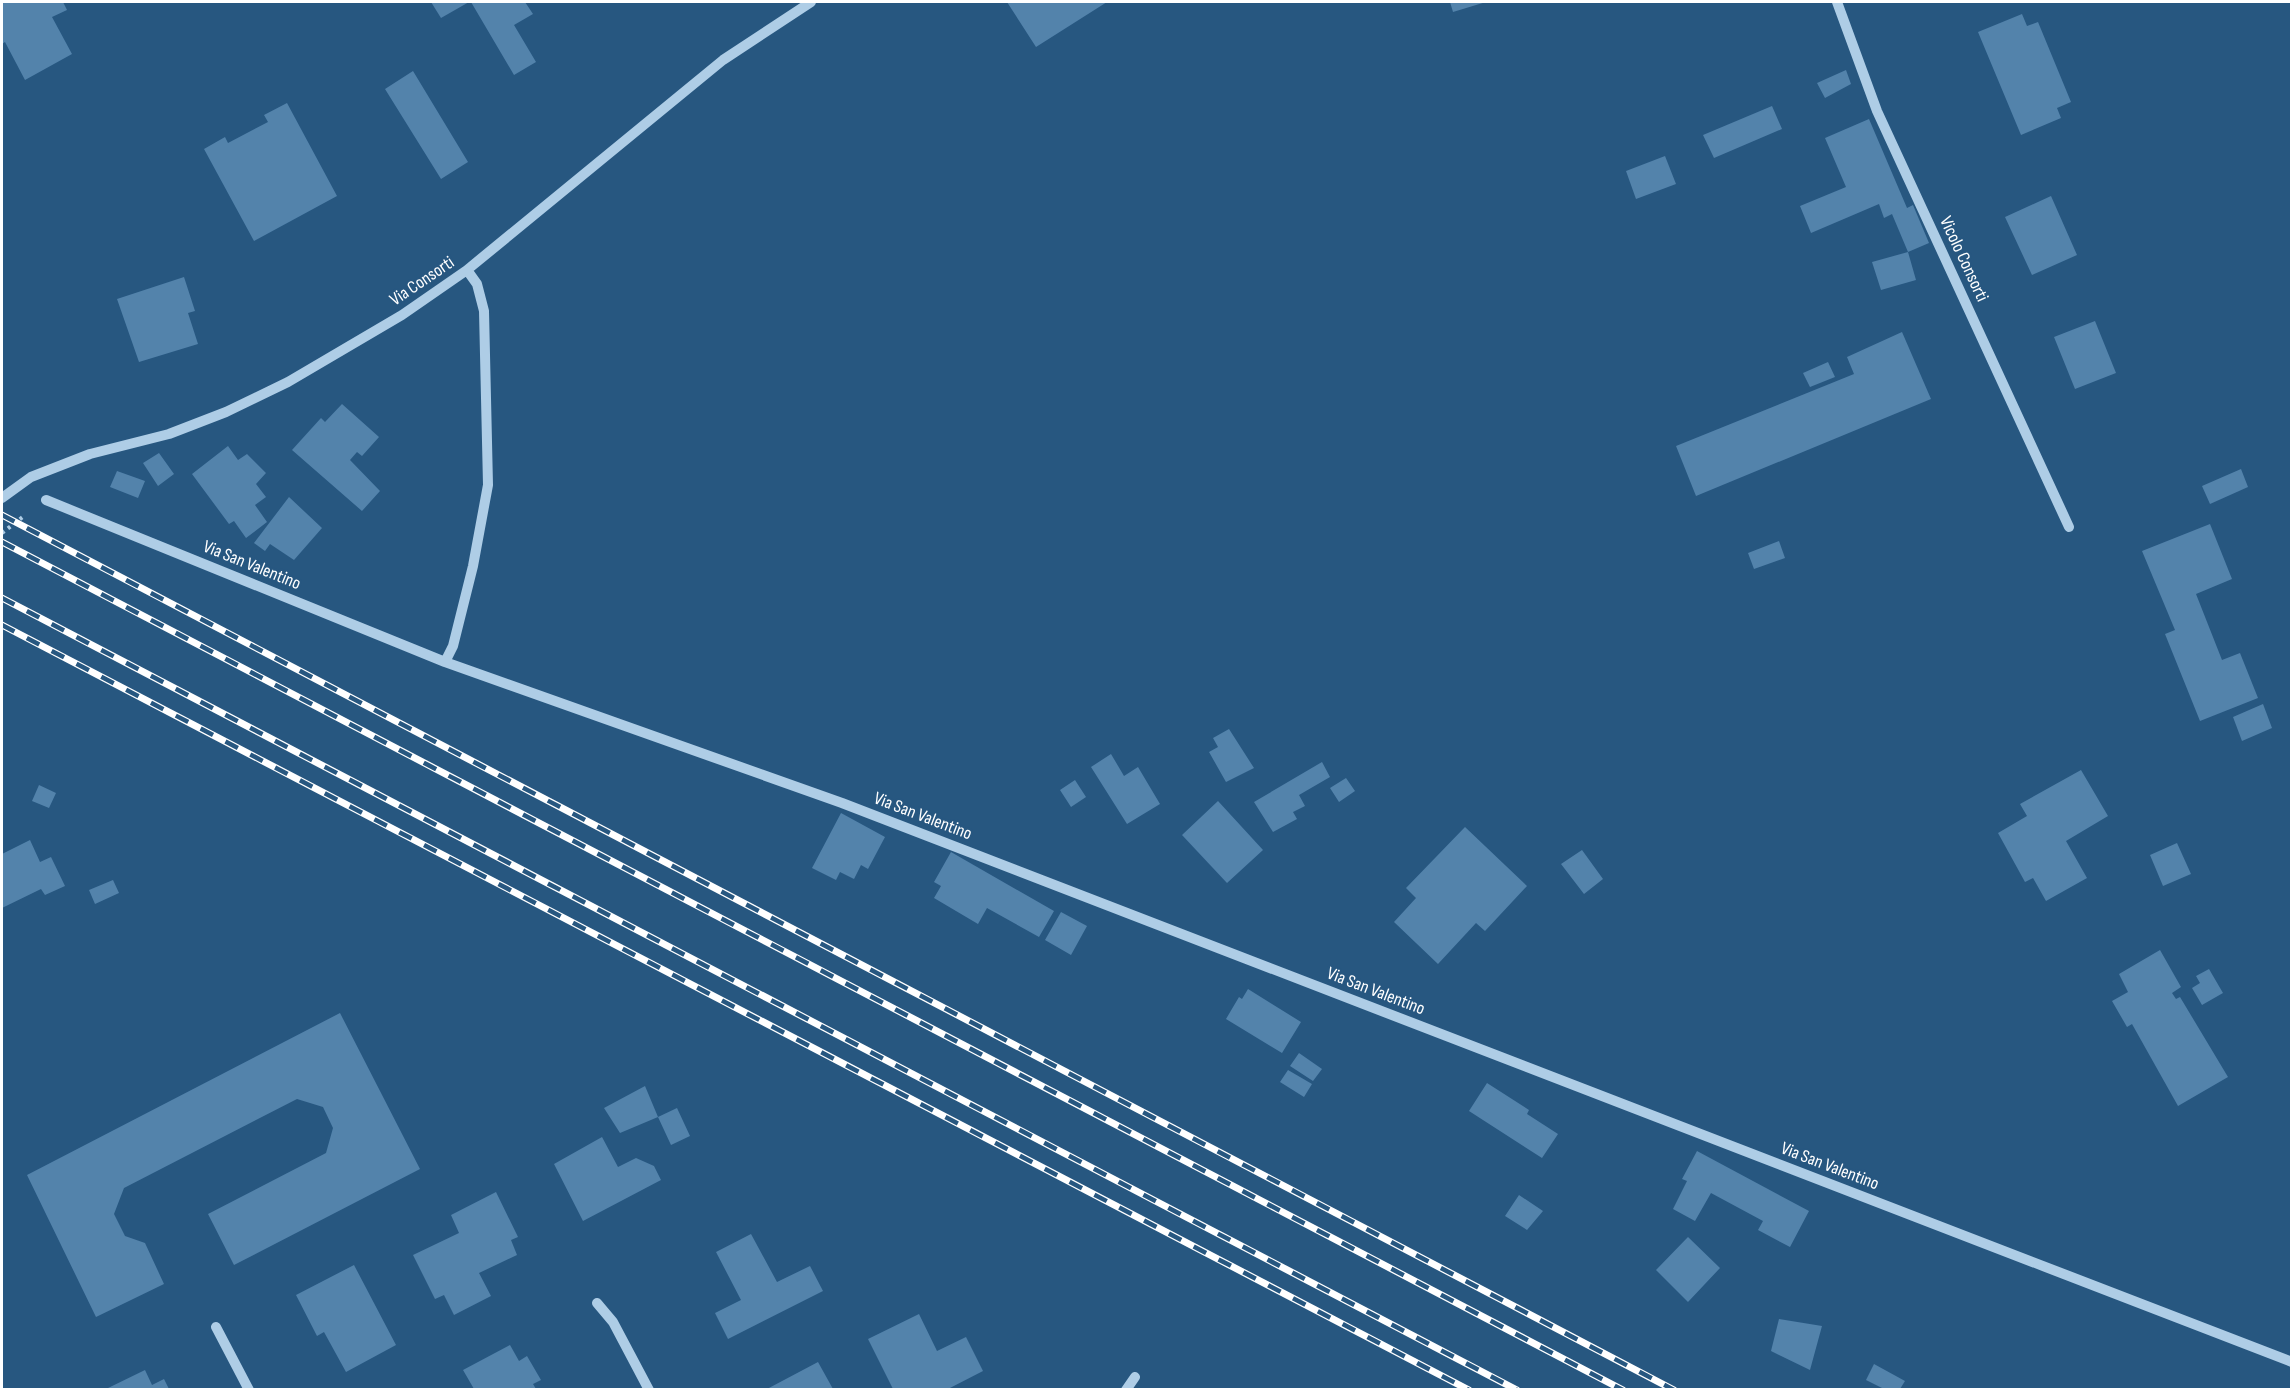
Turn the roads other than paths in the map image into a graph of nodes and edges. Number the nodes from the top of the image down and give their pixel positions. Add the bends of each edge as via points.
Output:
1 (811, 2) edge
2 (1836, 2) edge
3 (467, 270) junction
4 (2, 498) edge
5 (46, 500) dead end
6 (2069, 527) dead end
7 (445, 662) junction
8 (597, 1303) dead end
9 (216, 1327) dead end
10 (2292, 1362) edge
11 (1135, 1377) dead end
12 (249, 1389) edge
13 (649, 1389) edge
14 (1125, 1389) edge

1 - 3 street, Via Consorti via 723,60
2 - 6 street, Vicolo Consorti via 1877,111
3 - 4 street, Via Consorti via 402,315 288,382 169,434 90,454 31,477
3 - 7 street via 477,284 484,311 488,485 473,566 453,646
5 - 7 street, Via San Valentino
7 - 10 street, Via San Valentino via 842,803
8 - 13 street via 613,1322
9 - 12 street
11 - 14 street

